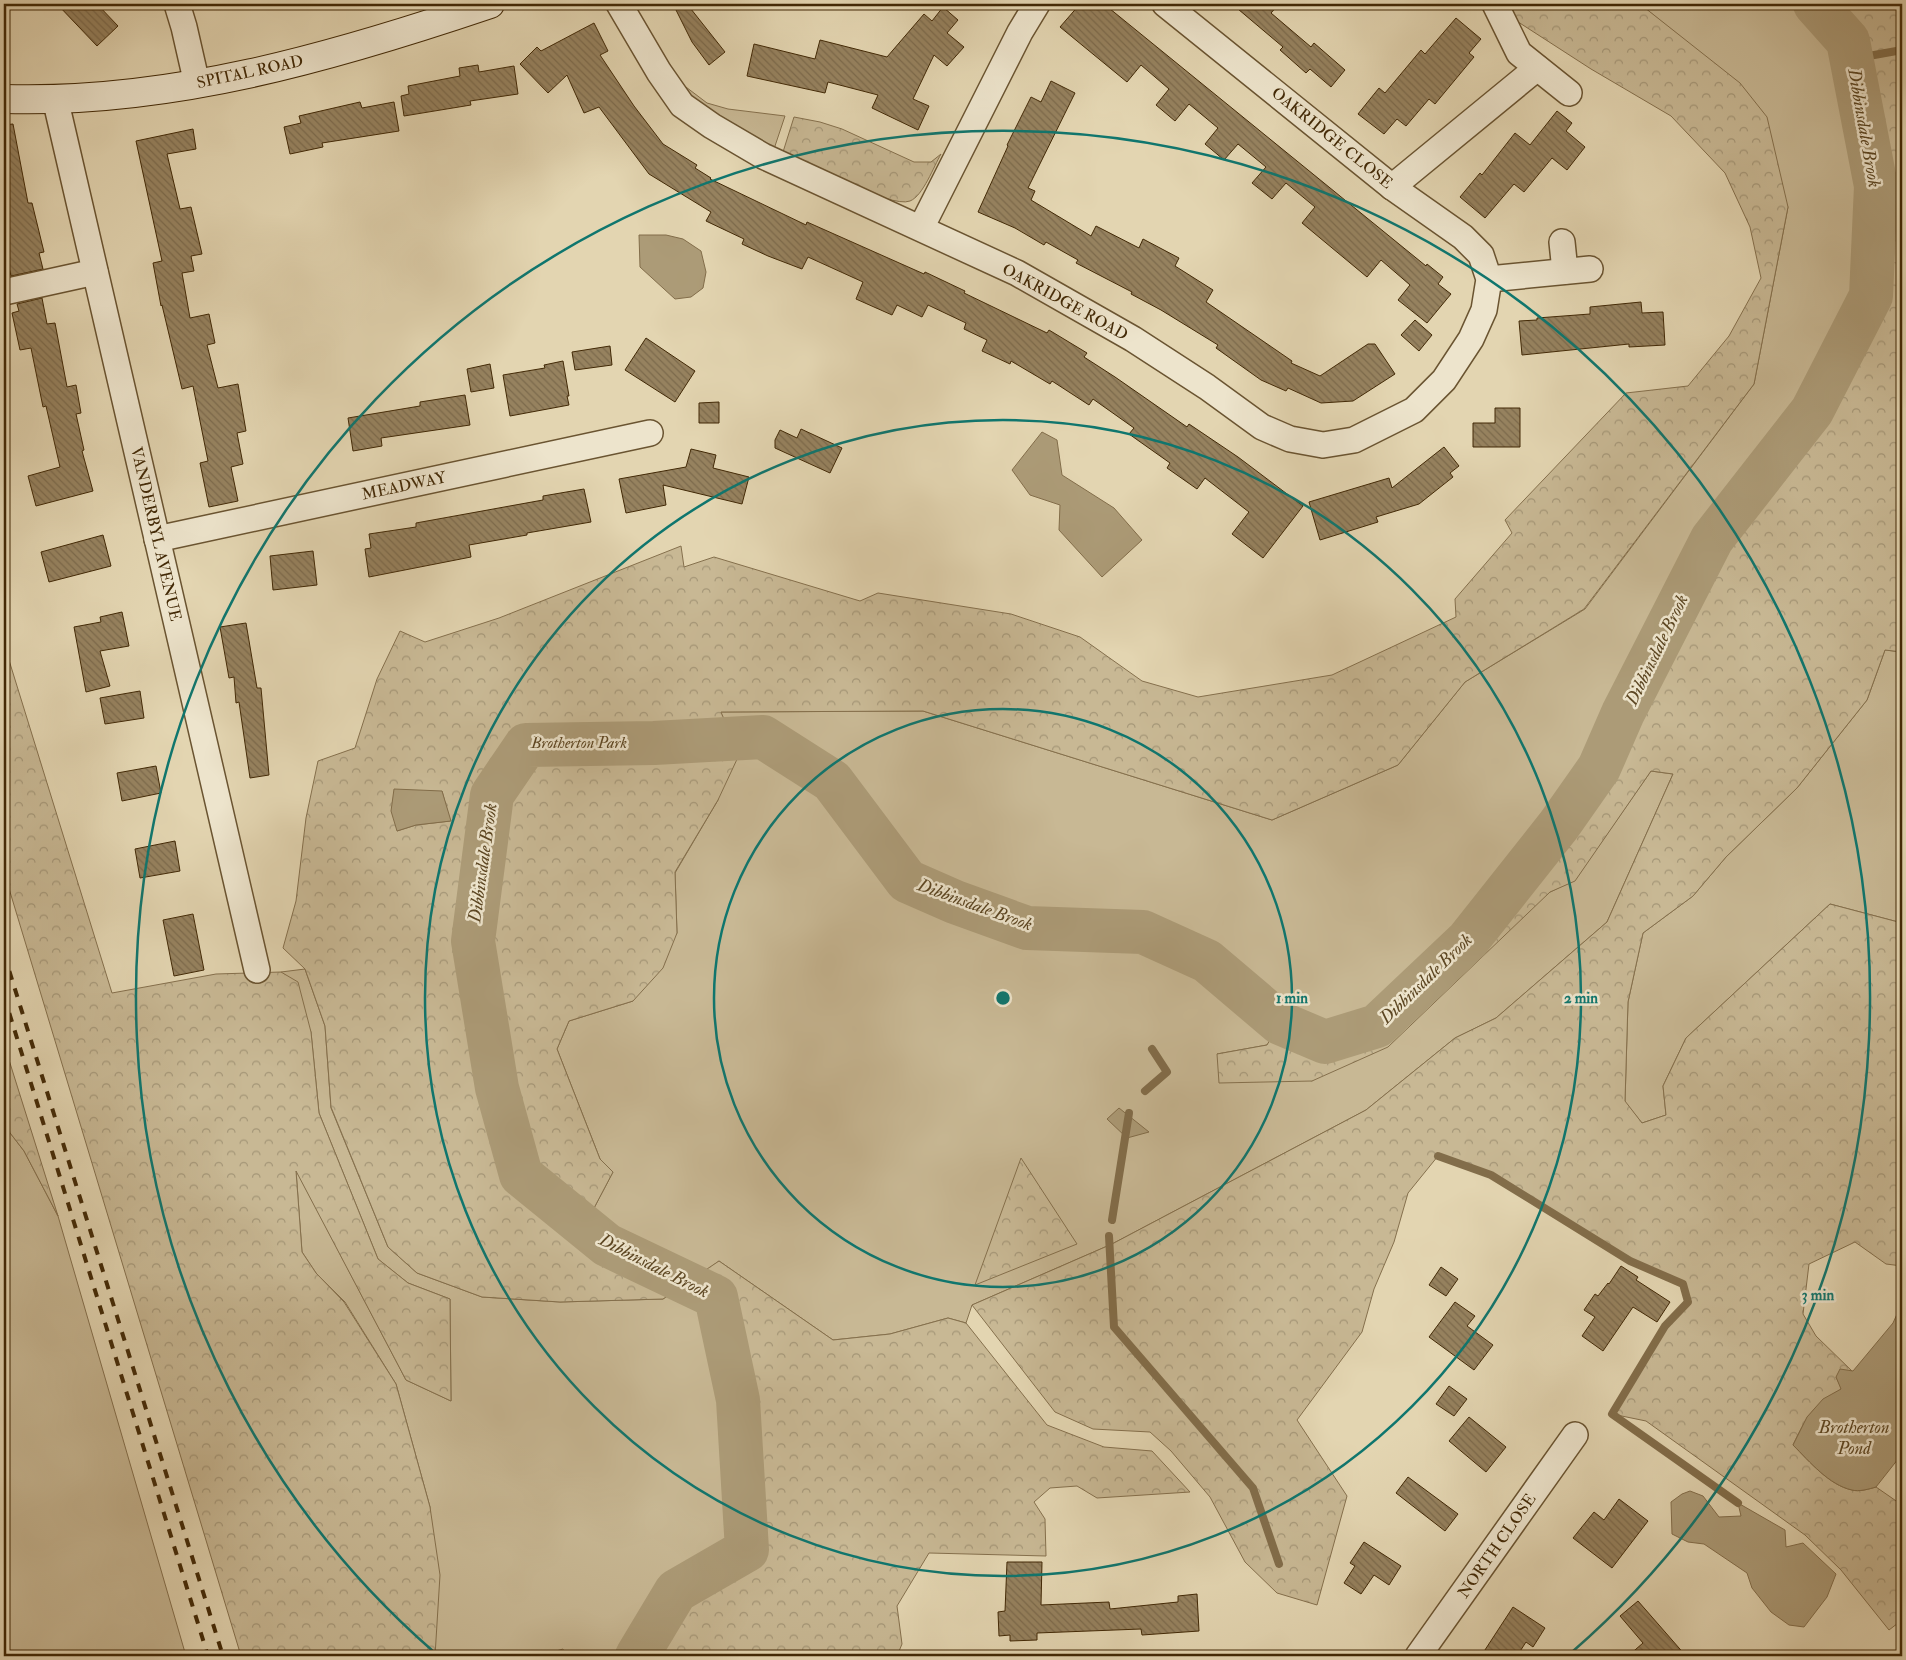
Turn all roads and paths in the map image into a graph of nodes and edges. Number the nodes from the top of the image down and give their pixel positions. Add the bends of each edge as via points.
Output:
1 (177, 4) edge
2 (490, 4) edge
3 (619, 4) edge
4 (1038, 4) edge
5 (1165, 4) edge
6 (1495, 4) edge
7 (1537, 68) junction
8 (197, 84) junction
9 (1569, 93) dead end
10 (55, 98) junction
11 (4, 99) edge
12 (1392, 186) junction
13 (922, 228) junction
14 (1562, 242) dead end
15 (1590, 269) dead end
16 (1565, 271) junction
17 (95, 272) junction
18 (1489, 279) junction
19 (4, 292) edge
20 (650, 433) dead end
21 (157, 539) junction
22 (257, 970) dead end
23 (1575, 1435) dead end
24 (1418, 1656) edge

1 - 8 street
2 - 8 main road, SPITAL ROAD via 408,32 261,72
3 - 13 street, OAKRIDGE ROAD via 682,105 763,156
4 - 13 street via 1020,32
5 - 12 street, OAKRIDGE CLOSE
6 - 7 street via 1519,54
7 - 9 street
7 - 12 street
8 - 10 main road, SPITAL ROAD via 131,94
10 - 11 main road, SPITAL ROAD
10 - 17 street, VANDERBYL AVENUE
12 - 18 street, OAKRIDGE CLOSE via 1463,237 1481,255
13 - 18 street, OAKRIDGE ROAD via 1016,273 1133,339 1262,428 1290,439 1322,445 1354,440 1414,410 1444,380 1471,339 1484,310
14 - 16 street
15 - 16 street
16 - 18 street
17 - 19 street
17 - 21 street, VANDERBYL AVENUE
20 - 21 street, MEADWAY
21 - 22 street, VANDERBYL AVENUE
23 - 24 street, NORTH CLOSE

